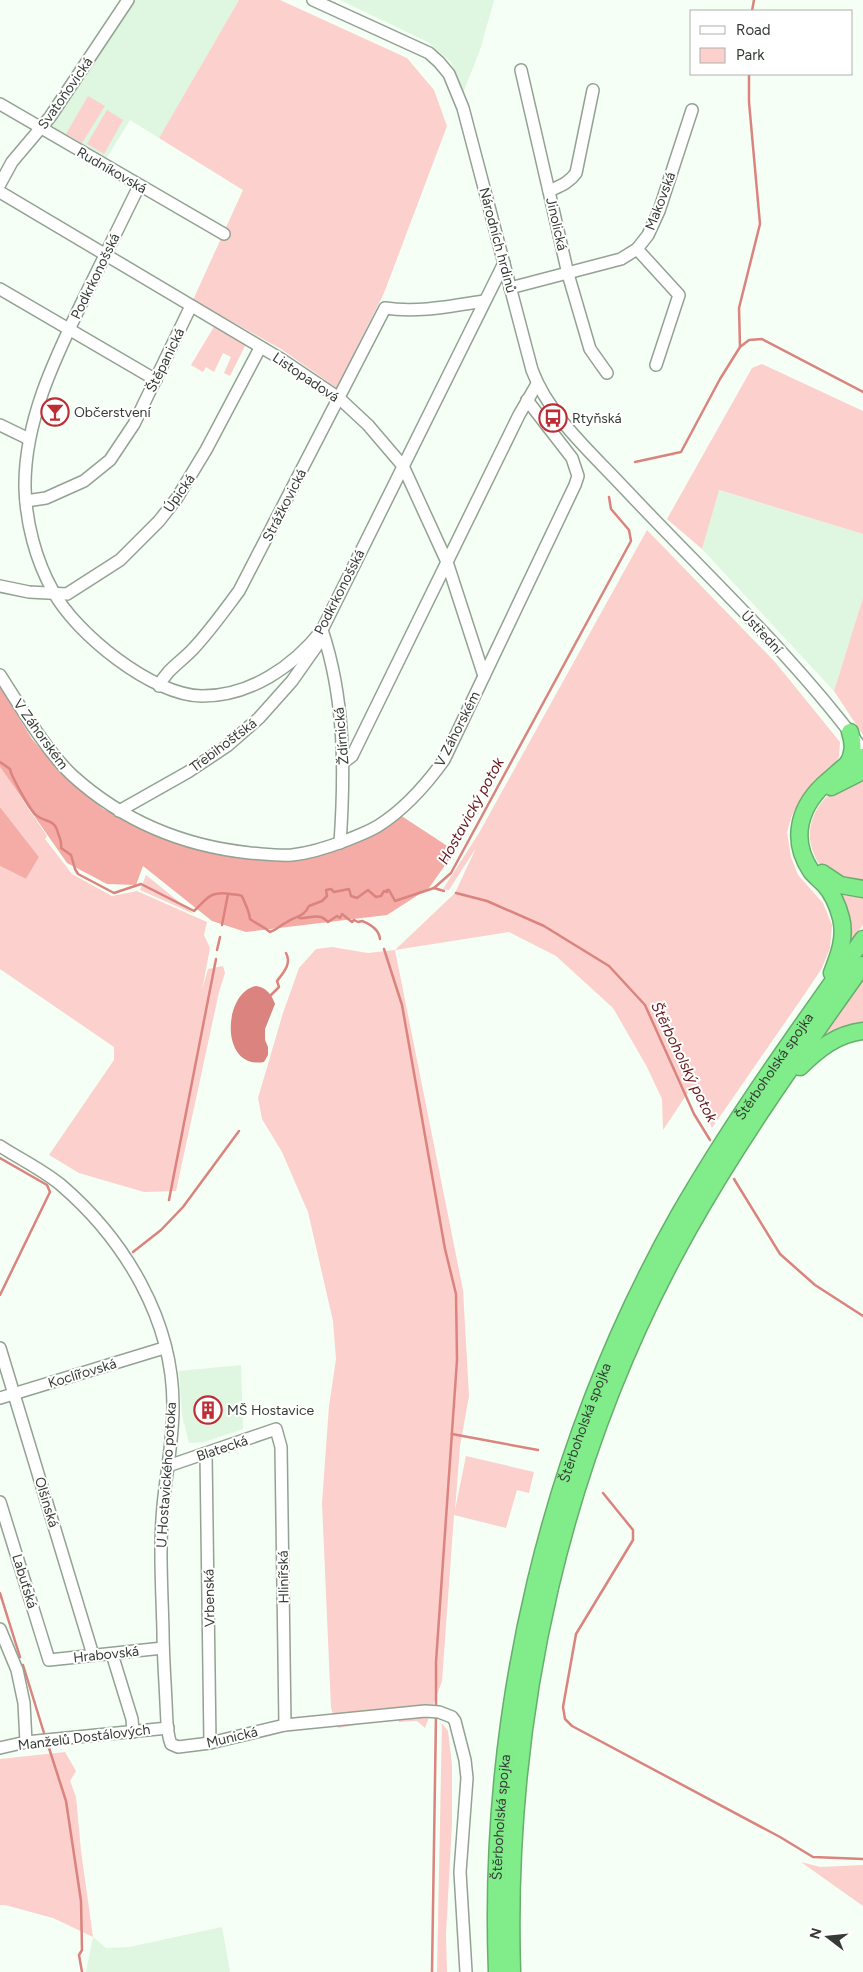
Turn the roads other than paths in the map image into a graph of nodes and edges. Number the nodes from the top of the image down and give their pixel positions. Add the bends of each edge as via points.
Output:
1 (128, 0) edge
2 (313, 0) edge
3 (521, 70) dead end
4 (594, 90) dead end
5 (0, 104) edge
6 (692, 110) dead end
7 (42, 128) junction
8 (0, 184) edge
9 (139, 186) junction
10 (549, 191) junction
11 (0, 192) edge
12 (224, 234) dead end
13 (637, 249) junction
14 (106, 254) junction
15 (504, 263) junction
16 (568, 274) junction
17 (510, 288) junction
18 (0, 289) edge
19 (484, 301) junction
20 (191, 306) junction
21 (69, 330) junction
22 (260, 348) junction
23 (656, 365) dead end
24 (606, 373) dead end
25 (156, 380) junction
26 (537, 384) junction
27 (339, 398) junction
28 (528, 400) junction
29 (0, 425) edge
30 (29, 439) junction
31 (403, 466) junction
32 (26, 501) junction
33 (655, 521) joint
34 (447, 562) junction
35 (0, 586) edge
36 (54, 593) junction
37 (322, 630) junction
38 (0, 675) edge
39 (484, 676) junction
40 (159, 686) junction
41 (850, 732) junction
42 (863, 750) edge
43 (863, 757) edge
44 (344, 762) junction
45 (857, 772) edge
46 (118, 810) junction
47 (340, 843) junction
48 (863, 889) edge
49 (863, 939) edge
50 (863, 965) edge
51 (816, 1007) junction
52 (863, 1031) edge
53 (775, 1091) junction
54 (0, 1146) edge
55 (0, 1348) edge
56 (164, 1348) junction
57 (14, 1394) junction
58 (0, 1398) edge
59 (276, 1429) joint
60 (206, 1454) junction
61 (168, 1466) junction
62 (0, 1502) edge
63 (0, 1629) edge
64 (163, 1648) junction
65 (4, 1650) edge
66 (112, 1654) junction
67 (93, 1655) junction
68 (49, 1660) joint
69 (285, 1724) junction
70 (168, 1728) junction
71 (133, 1732) junction
72 (26, 1742) junction
73 (210, 1743) junction
74 (0, 1748) edge
75 (178, 1748) joint
76 (466, 1972) edge
77 (497, 1972) edge
78 (512, 1972) edge

1 - 7 street, Svatoňovická
2 - 15 street, Národních hrdinů via 422,48 449,74 463,108
3 - 10 street, Jinolická
4 - 10 street via 576,173 564,185
5 - 7 street, Rudníkovská
6 - 13 street, Makovská via 659,211 648,235
7 - 8 street, Svatoňovická via 12,162
7 - 9 street, Rudníkovská
9 - 12 street, Rudníkovská
9 - 14 street, Podkrkonošská
10 - 16 street, Jinolická
11 - 14 street, Listopadová
13 - 16 street, Makovská via 622,259
13 - 23 street via 679,295
14 - 20 street, Listopadová
14 - 21 street, Podkrkonošská
15 - 17 street, Národních hrdinů
15 - 19 street, Podkrkonošská
16 - 17 street, Makovská
16 - 24 street, Jinolická via 590,349
17 - 26 street, Národních hrdinů
18 - 21 street
19 - 27 street, Strážkovická via 429,309 385,308
19 - 31 street, Podkrkonošská
20 - 22 street, Listopadová
20 - 25 street, Štěpanická
21 - 25 street
21 - 30 street, Podkrkonošská via 42,395
22 - 27 street, Listopadová
22 - 36 street, Úpická via 193,475 160,521 101,574 67,594
25 - 32 street, Štěpanická via 134,424 110,460 84,481 46,498
26 - 28 street
26 - 33 street, Národních hrdinů via 566,425
27 - 31 street, Listopadová via 368,425
27 - 40 street, Strážkovická via 239,590 192,650 164,674
28 - 34 street
28 - 39 street, V Záhorském via 572,458 578,476
29 - 30 street
30 - 32 street, Podkrkonošská
31 - 34 street, Listopadová
31 - 37 street, Podkrkonošská
32 - 36 street, Podkrkonošská via 38,558
33 - 41 street, Ústřední via 772,642
34 - 39 street, Listopadová
34 - 44 street via 352,756
35 - 36 street
36 - 40 street, Podkrkonošská via 73,618 104,648
37 - 40 street, Podkrkonošská via 308,649 286,668 245,688 202,696
37 - 44 street, Ždírnická via 338,698
37 - 46 street, Třebihošťská via 317,647 259,718 227,746 188,772
38 - 46 street, V Záhorském via 43,740 71,774
39 - 47 street, V Záhorském via 444,760 417,794 378,826
41 - 42 street, Ústřední
41 - 45 highway
43 - 45 highway via 858,758
44 - 47 street, Ždírnická
45 - 48 highway via 819,798 808,819 805,834 812,860 825,877 840,885
45 - 51 highway via 813,796 805,808 800,830 804,859 833,896 843,927 838,955
46 - 47 street, V Záhorském via 161,832 228,851 292,855
49 - 51 highway, Štěrboholská spojka
50 - 53 highway, Štěrboholská spojka
51 - 77 highway, Štěrboholská spojka via 724,1140 678,1218 615,1343 559,1494 535,1582 511,1708 497,1857
52 - 53 highway via 828,1043
53 - 78 highway, Štěrboholská spojka via 703,1204 651,1301 600,1420 569,1515 540,1628 522,1735 511,1869
54 - 56 street, U Hostavického potoka via 59,1184 109,1234 141,1282
55 - 57 street, Olšinská
56 - 57 street, Koclířovská
56 - 61 street, U Hostavického potoka via 173,1407
57 - 58 street, Koclířovská
57 - 67 street, Olšinská
59 - 60 street, Blatecká
59 - 69 street, Hlinířská via 281,1447
60 - 61 street, Blatecká
60 - 73 street, Vrbenská
61 - 64 street, U Hostavického potoka via 161,1554
62 - 68 street, Labuťská
63 - 65 street
64 - 66 street, Hrabovská
64 - 70 street, U Hostavického potoka
65 - 72 street via 17,1670 24,1703
66 - 67 street, Hrabovská
66 - 71 street
67 - 68 street, Hrabovská
69 - 73 street, Munická
69 - 76 street, Munická via 436,1712 448,1714 455,1721 467,1778 460,1872
70 - 71 street, Manželů Dostálových
70 - 75 street, U Hostavického potoka via 172,1744
71 - 72 street, Manželů Dostálových
72 - 74 street, Manželů Dostálových
73 - 75 street, Munická

